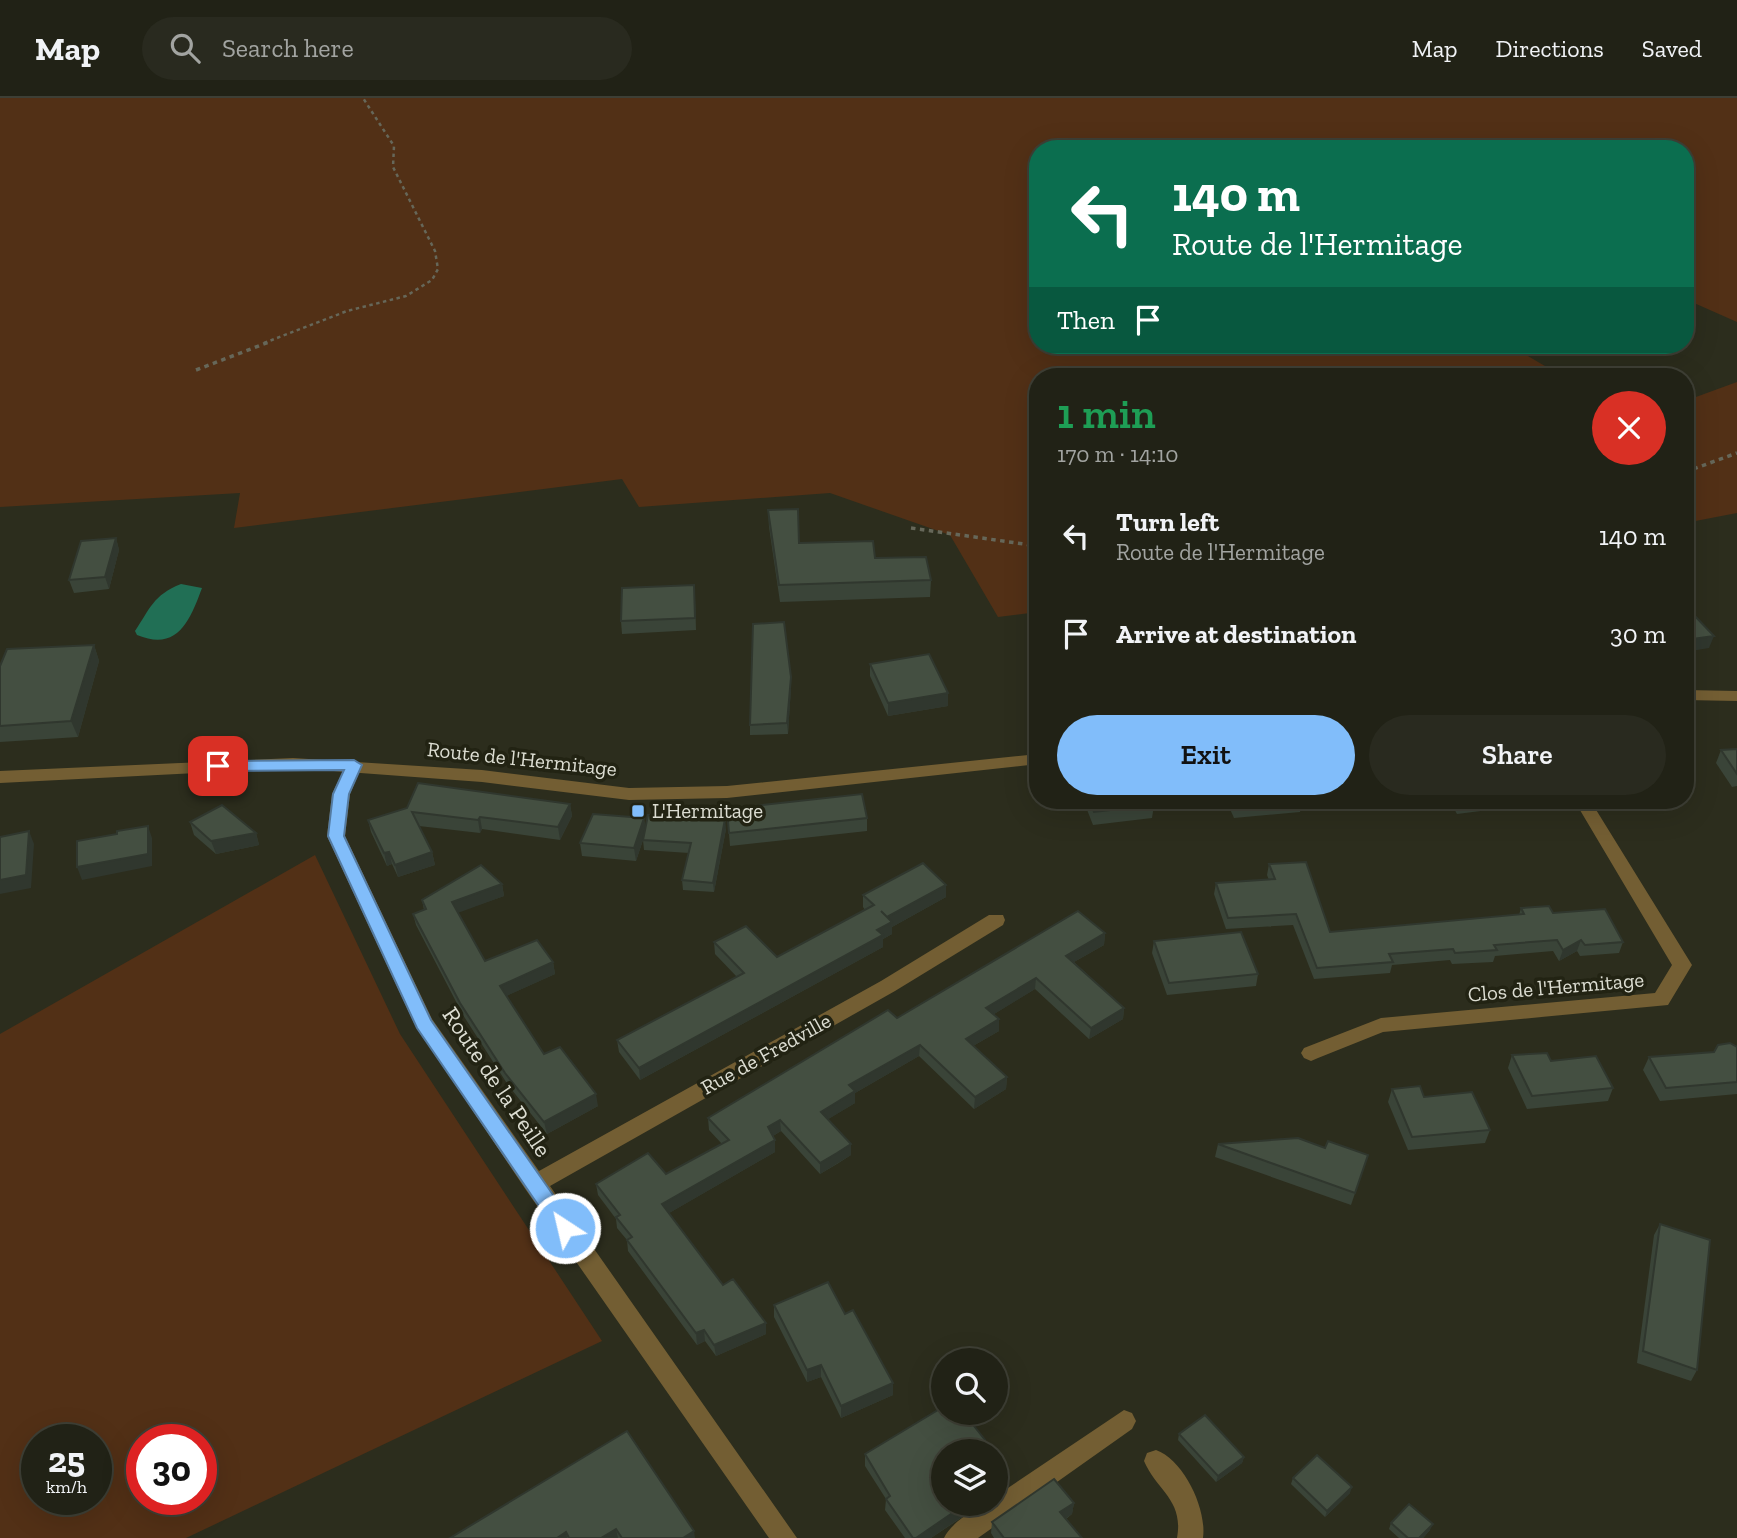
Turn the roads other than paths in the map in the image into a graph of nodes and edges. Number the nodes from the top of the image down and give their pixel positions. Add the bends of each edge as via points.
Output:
1 (1694, 695) edge
2 (1737, 696) edge
3 (1029, 760) edge
4 (354, 765) junction
5 (0, 777) edge
6 (1587, 809) edge
7 (996, 919) dead end
8 (1311, 1053) dead end
9 (534, 1184) junction
10 (1124, 1421) dead end
11 (1156, 1461) dead end
12 (784, 1538) edge
13 (957, 1538) edge
14 (1190, 1538) edge

1 - 2 street
3 - 4 street, Route de l'Hermitage via 727,792 629,794
4 - 5 street, Route de l'Hermitage via 193,766
4 - 9 street, Route de la Peille via 341,794 336,836 424,1023
6 - 8 street, Clos de l'Hermitage via 1682,965 1661,1000 1381,1025
7 - 9 street, Rue de Fredville via 888,986
9 - 12 street, Route de la Peille
10 - 13 street
11 - 14 street via 1188,1503 1194,1526

